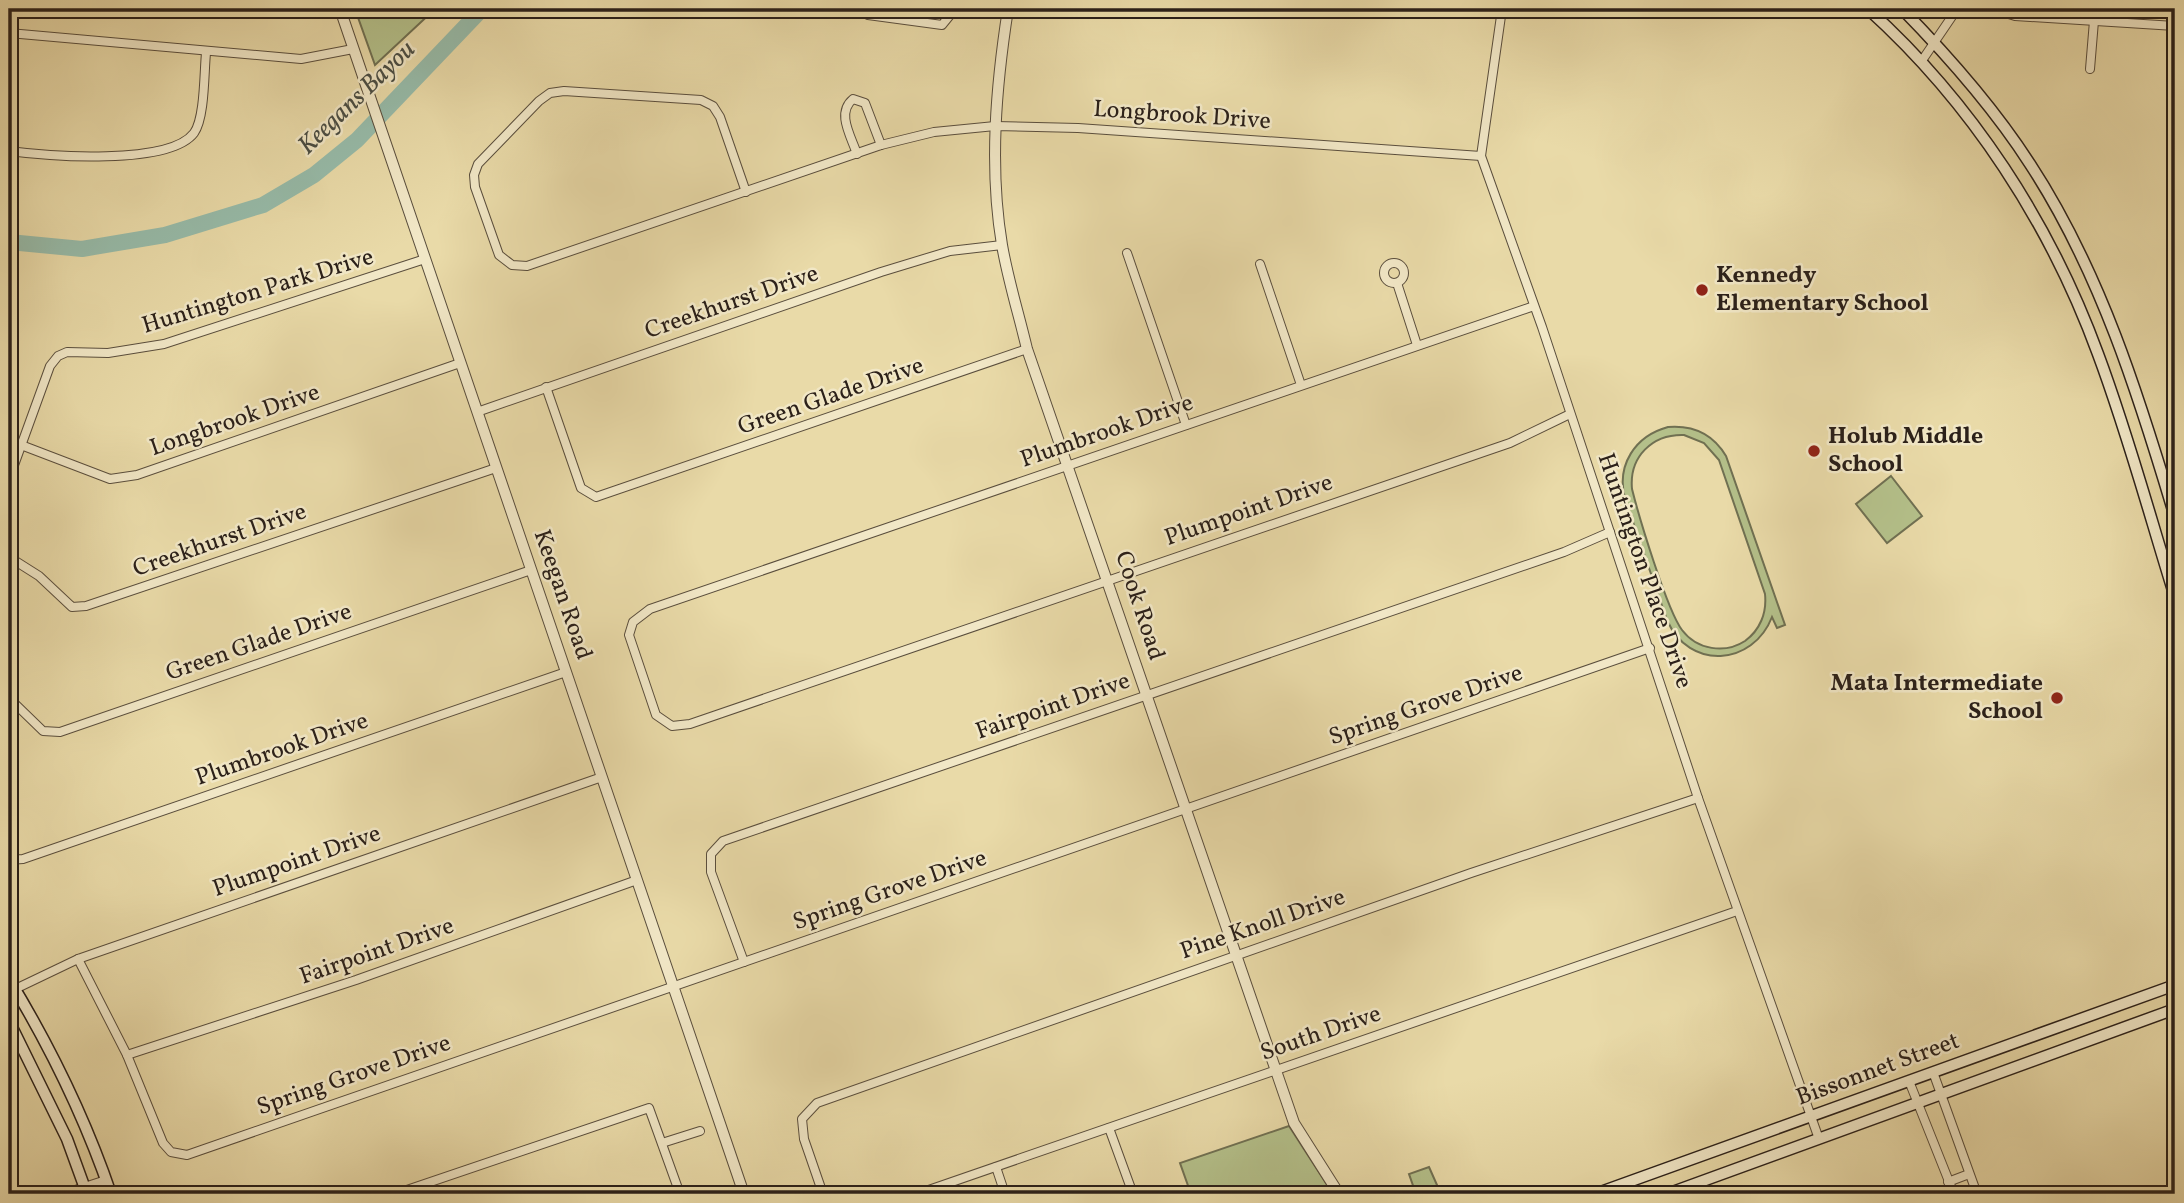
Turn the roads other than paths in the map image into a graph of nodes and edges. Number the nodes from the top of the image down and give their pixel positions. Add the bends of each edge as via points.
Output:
1 (340, 9) edge
2 (860, 9) edge
3 (955, 9) edge
4 (1008, 9) edge
5 (1502, 9) edge
6 (1868, 9) edge
7 (1902, 9) edge
8 (1957, 9) edge
9 (1993, 9) edge
10 (2094, 21) junction
11 (2175, 26) edge
12 (9, 33) edge
13 (1934, 42) junction
14 (353, 49) junction
15 (206, 53) junction
16 (1921, 62) junction
17 (2090, 69) dead end
18 (995, 126) junction
19 (881, 145) junction
20 (9, 151) edge
21 (858, 153) junction
22 (1481, 156) junction
23 (746, 192) junction
24 (2060, 215) junction
25 (2040, 226) junction
26 (1002, 245) junction
27 (1127, 253) dead end
28 (425, 259) junction
29 (1260, 264) dead end
30 (1397, 283) dead end
31 (1534, 306) junction
32 (1417, 345) junction
33 (1027, 349) junction
34 (2120, 349) junction
35 (2099, 356) junction
36 (460, 363) junction
37 (1301, 385) junction
38 (546, 387) junction
39 (477, 412) junction
40 (1570, 415) junction
41 (1186, 425) junction
42 (21, 445) junction
43 (1069, 467) junction
44 (496, 468) junction
45 (9, 479) edge
46 (2170, 501) junction
47 (2147, 509) junction
48 (2175, 517) edge
49 (1610, 532) junction
50 (9, 557) edge
51 (531, 570) junction
52 (1109, 580) junction
53 (2175, 597) edge
54 (1650, 648) junction
55 (566, 672) junction
56 (1146, 695) junction
57 (9, 698) edge
58 (739, 707) joint
59 (602, 777) junction
60 (1698, 798) junction
61 (1187, 808) junction
62 (9, 860) edge
63 (637, 880) junction
64 (1737, 911) junction
65 (1234, 955) junction
66 (78, 959) junction
67 (744, 962) junction
68 (2175, 985) edge
69 (673, 986) junction
70 (11, 987) edge
71 (2175, 1009) edge
72 (9, 1021) edge
73 (2068, 1024) junction
74 (2075, 1046) junction
75 (127, 1055) junction
76 (1275, 1070) junction
77 (1933, 1072) junction
78 (1909, 1081) junction
79 (1941, 1094) junction
80 (1918, 1103) junction
81 (1812, 1116) junction
82 (1109, 1128) junction
83 (700, 1131) dead end
84 (1819, 1139) junction
85 (662, 1143) junction
86 (996, 1167) junction
87 (1969, 1174) junction
88 (106, 1180) junction
89 (1948, 1182) junction
90 (85, 1191) edge
91 (1614, 1191) edge
92 (63, 1194) edge
93 (111, 1194) edge
94 (398, 1194) edge
95 (680, 1194) edge
96 (744, 1194) edge
97 (823, 1194) edge
98 (917, 1194) edge
99 (1005, 1194) edge
100 (1133, 1194) edge
101 (1339, 1194) edge
102 (1595, 1194) edge
103 (1667, 1194) edge
104 (1954, 1194) edge
105 (1977, 1194) edge

1 - 14 street, Keegan Road
2 - 3 street via 868,15 942,25
4 - 18 street, Cook Road
5 - 22 street, Huntington Place Drive
6 - 16 main road
7 - 13 main road
8 - 13 street
9 - 10 street via 2015,16
10 - 11 street
10 - 17 street
12 - 15 street
13 - 16 street
13 - 24 main road via 2003,125
14 - 15 street via 302,59
14 - 28 street, Keegan Road
15 - 20 street via 199,122 193,134 178,143 141,154
16 - 25 main road via 1984,138
18 - 19 street, Longbrook Drive via 934,132
18 - 22 street, Longbrook Drive
18 - 26 street, Cook Road
19 - 21 street, Longbrook Drive
19 - 21 street via 866,103 853,99 844,116
21 - 23 street, Longbrook Drive
22 - 31 street, Huntington Place Drive
23 - 23 street, Longbrook Drive via 713,106 701,100 564,90 550,93 486,156 474,175 499,255 512,265 527,266
24 - 25 main road
24 - 34 main road
25 - 35 main road
26 - 33 street, Cook Road
26 - 38 street, Creekhurst Drive via 950,251 881,272
27 - 41 street
28 - 36 street, Keegan Road
28 - 42 street, Huntington Park Drive via 163,344 58,356 50,366
29 - 37 street
30 - 32 street
31 - 32 street, Plumbrook Drive
31 - 40 street, Huntington Place Drive
32 - 37 street, Plumbrook Drive
33 - 38 street, Green Glade Drive via 596,497 581,488
33 - 43 street, Cook Road
34 - 35 main road
34 - 46 main road
35 - 47 main road
36 - 39 street, Keegan Road
36 - 42 street, Longbrook Drive via 137,475 110,479
37 - 41 street, Plumbrook Drive
38 - 39 street, Creekhurst Drive
39 - 44 street, Keegan Road
40 - 49 street, Huntington Place Drive
40 - 52 street, Plumpoint Drive via 1510,443
41 - 43 street, Plumbrook Drive
42 - 45 street
43 - 52 street, Cook Road
43 - 58 street, Plumbrook Drive via 692,594 650,609 633,622 629,635 656,715 672,726
44 - 50 street, Creekhurst Drive via 86,606 72,607 39,576
44 - 51 street, Keegan Road
46 - 47 main road
46 - 48 main road
47 - 53 main road
49 - 54 street, Huntington Place Drive
49 - 56 street, Fairpoint Drive via 1564,552
51 - 55 street, Keegan Road
51 - 57 street, Green Glade Drive via 60,732 43,731
52 - 56 street, Cook Road
52 - 58 street, Plumpoint Drive
54 - 60 street, Huntington Place Drive
54 - 61 street, Spring Grove Drive
55 - 59 street, Keegan Road
55 - 62 street, Plumbrook Drive via 23,859
56 - 61 street, Cook Road
56 - 67 street, Fairpoint Drive via 723,841 710,854 711,872
59 - 63 street, Keegan Road
59 - 66 street, Plumpoint Drive
60 - 64 street, Huntington Place Drive
60 - 65 street, Pine Knoll Drive
61 - 65 street, Cook Road
61 - 67 street, Spring Grove Drive
63 - 69 street, Keegan Road
63 - 75 street, Fairpoint Drive via 356,981
64 - 76 street, South Drive
64 - 81 street, Huntington Place Drive
65 - 76 street, Cook Road
65 - 97 street, Pine Knoll Drive via 817,1102 802,1119
66 - 70 street, Plumpoint Drive
66 - 75 street
67 - 69 street, Spring Grove Drive
68 - 73 main road, Bissonnet Street
69 - 75 street, Spring Grove Drive via 187,1154 171,1152
69 - 96 street, Keegan Road
70 - 88 main road via 65,1079
71 - 74 main road, Bissonnet Street
72 - 90 main road via 44,1088
73 - 74 main road
73 - 77 main road, Bissonnet Street
74 - 79 main road, Bissonnet Street
76 - 82 street, South Drive
76 - 101 street, Cook Road via 1294,1123
77 - 78 main road, Bissonnet Street
77 - 79 street
78 - 80 street
78 - 81 main road, Bissonnet Street
79 - 80 main road, Bissonnet Street
79 - 87 street
80 - 84 main road, Bissonnet Street
80 - 89 street
81 - 84 street, Huntington Place Drive
81 - 91 main road, Bissonnet Street
82 - 86 street, South Drive
82 - 100 street
83 - 85 street
84 - 103 main road, Bissonnet Street
85 - 94 street via 649,1108
85 - 95 street
86 - 98 street, South Drive
86 - 99 street
87 - 89 street
87 - 105 street
88 - 90 street
88 - 93 main road
89 - 104 street
90 - 92 street
91 - 102 main road, Bissonnet Street

